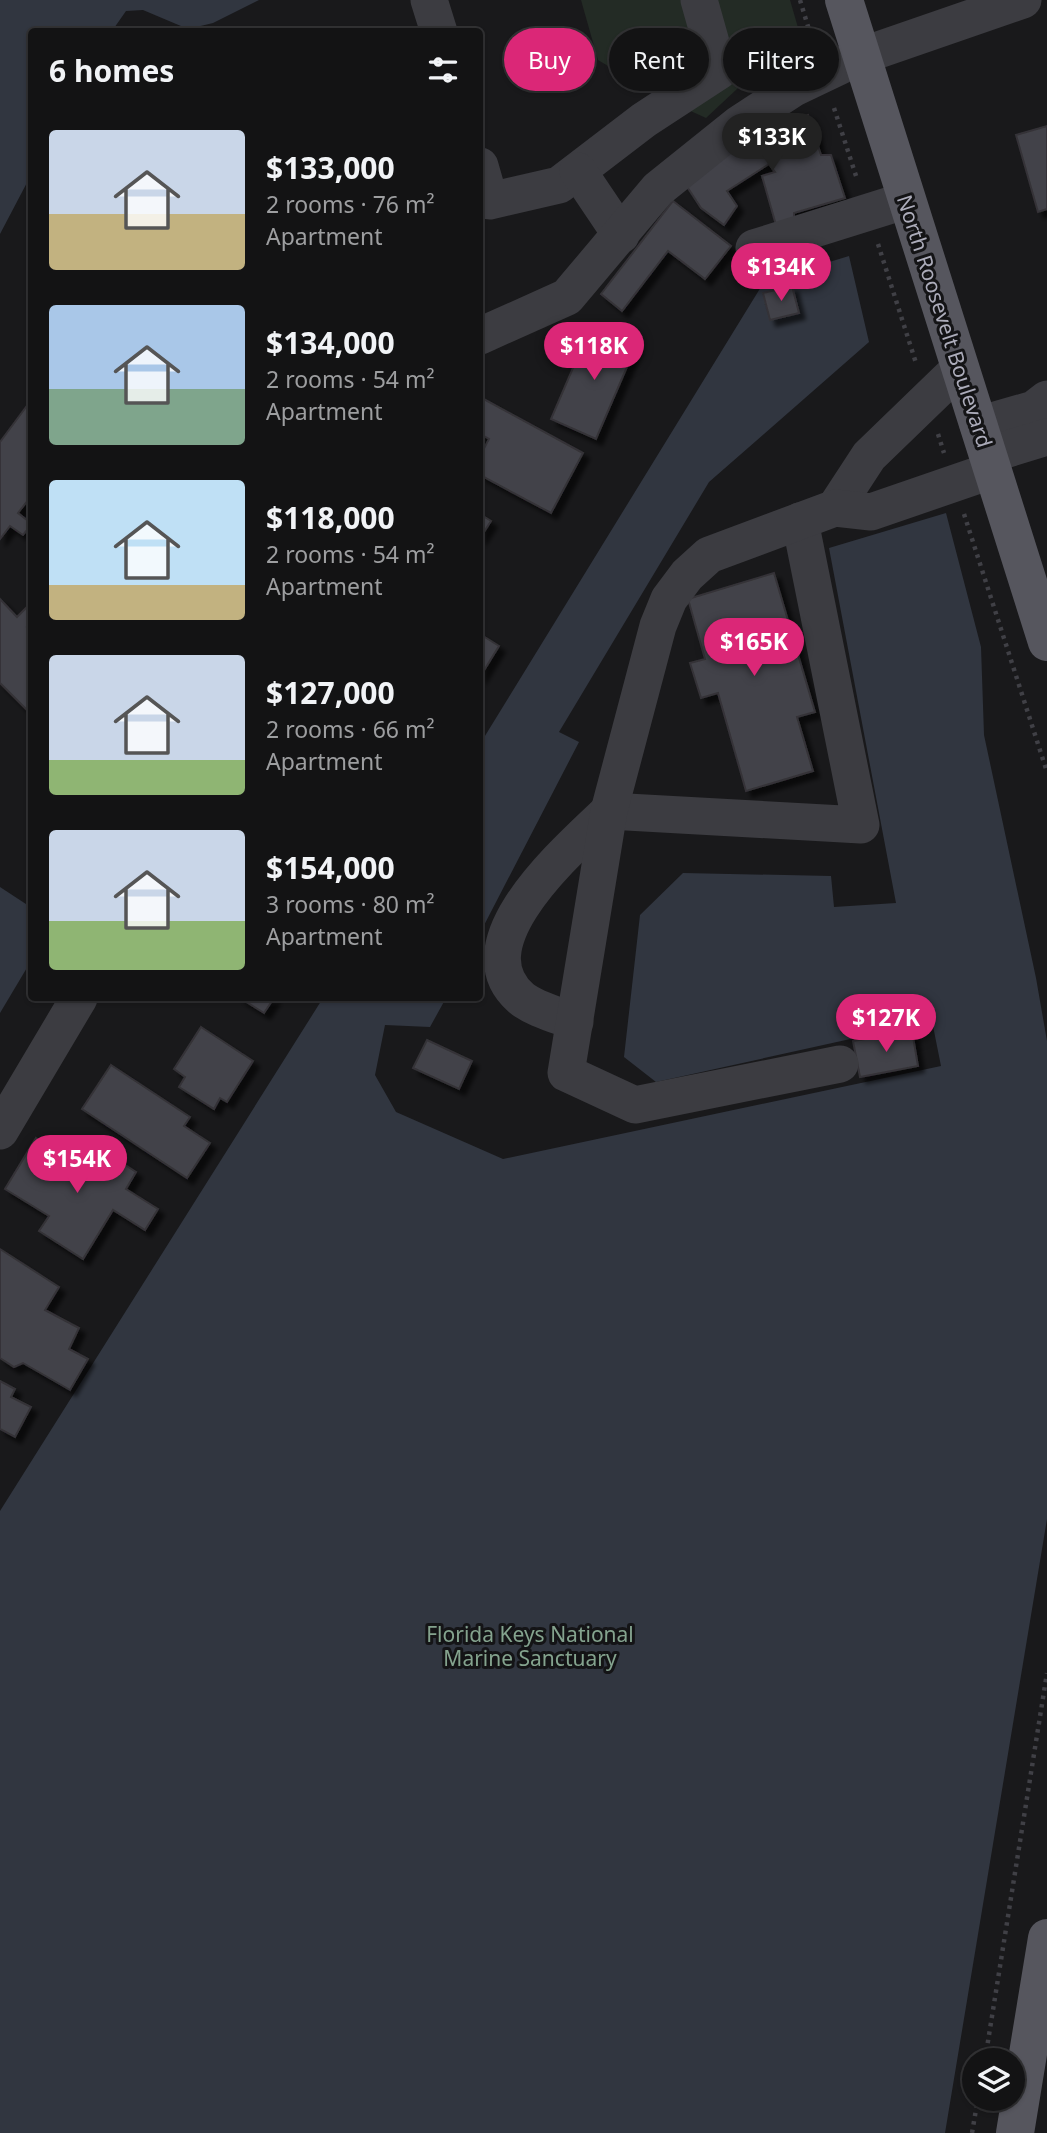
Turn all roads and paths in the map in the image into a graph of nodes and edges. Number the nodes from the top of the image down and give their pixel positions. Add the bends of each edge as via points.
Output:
1 (429, 0) edge
2 (699, 0) edge
3 (844, 0) edge
4 (1023, 0) edge
5 (438, 28) edge
6 (861, 56) junction
7 (578, 171) junction
8 (483, 176) edge
9 (907, 200) junction
10 (621, 234) junction
11 (754, 248) dead end
12 (483, 335) edge
13 (960, 368) junction
14 (1047, 399) edge
15 (1047, 437) edge
16 (987, 450) junction
17 (835, 508) junction
18 (800, 521) junction
19 (1047, 642) edge
20 (609, 811) junction
21 (77, 1001) edge
22 (575, 1022) junction
23 (839, 1064) dead end
24 (0, 1131) edge
25 (1047, 1673) edge
26 (1047, 1938) edge
27 (1041, 2008) edge
28 (987, 2048) edge
29 (976, 2111) edge
30 (972, 2133) edge
31 (1014, 2133) edge

1 - 5 street
2 - 7 street via 719,71
3 - 6 main road, North Roosevelt Boulevard
4 - 6 street
6 - 9 main road, North Roosevelt Boulevard
6 - 10 street via 794,88 739,124 658,189
7 - 8 street via 559,185 490,201
7 - 10 street
9 - 11 street
9 - 13 main road, North Roosevelt Boulevard
10 - 12 street via 567,297
13 - 16 main road, North Roosevelt Boulevard
13 - 17 street via 869,456
14 - 16 street
15 - 16 street
16 - 17 street via 871,512
16 - 19 main road, North Roosevelt Boulevard
17 - 18 street
18 - 20 street via 709,555 669,598
18 - 20 street via 860,824
20 - 22 street
20 - 22 street via 546,872 505,936 503,962 511,986 522,999
21 - 24 street
22 - 23 street via 566,1073 635,1105
25 - 28 path
26 - 27 main road
27 - 31 main road
29 - 30 path

